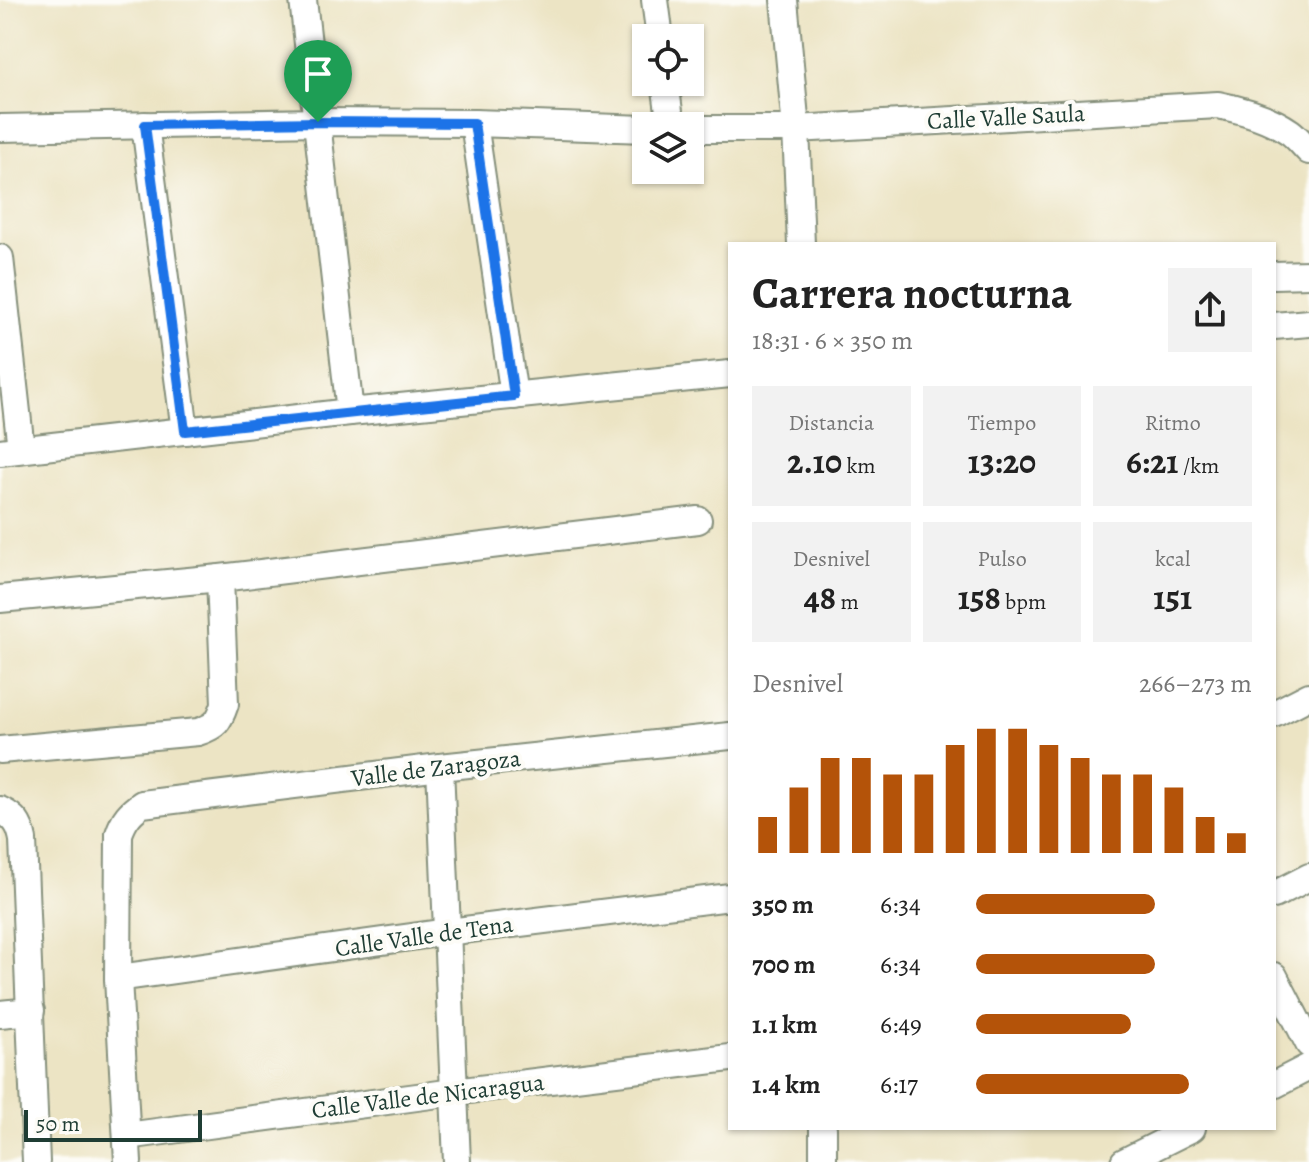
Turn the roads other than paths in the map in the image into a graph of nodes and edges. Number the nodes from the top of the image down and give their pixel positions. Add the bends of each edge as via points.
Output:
1 (303, 0) edge
2 (655, 0) edge
3 (784, 0) edge
4 (658, 24) edge
5 (318, 122) junction
6 (474, 123) junction
7 (145, 125) junction
8 (0, 128) edge
9 (632, 129) edge
10 (704, 129) edge
11 (796, 129) junction
12 (1309, 151) edge
13 (801, 242) edge
14 (0, 258) edge
15 (1309, 274) edge
16 (1276, 275) edge
17 (1309, 323) edge
18 (1276, 326) edge
19 (728, 374) edge
20 (514, 396) junction
21 (350, 412) junction
22 (185, 431) junction
23 (11, 451) edge
24 (698, 520) dead end
25 (220, 578) junction
26 (0, 599) edge
27 (1309, 696) edge
28 (1276, 713) edge
29 (728, 736) edge
30 (0, 750) edge
31 (440, 767) junction
32 (0, 810) edge
33 (1309, 877) edge
34 (1276, 894) edge
35 (728, 897) edge
36 (447, 932) junction
37 (118, 978) junction
38 (1276, 980) edge
39 (31, 1011) junction
40 (0, 1014) edge
41 (1309, 1044) edge
42 (728, 1058) edge
43 (1309, 1067) edge
44 (1276, 1084) edge
45 (454, 1092) junction
46 (823, 1130) edge
47 (1188, 1130) edge
48 (128, 1149) edge
49 (36, 1162) edge
50 (457, 1162) edge
51 (823, 1162) edge
52 (1124, 1162) edge

1 - 5 street
2 - 4 street
3 - 11 street
5 - 6 street
5 - 7 street
5 - 21 street
6 - 9 street
6 - 20 street
7 - 8 street
7 - 22 street
10 - 11 street, Calle Valle Saula
11 - 12 street, Calle Valle Saula via 1218,105 1267,120
11 - 13 street
14 - 23 street
15 - 16 street
17 - 18 street
19 - 20 street
20 - 21 street
21 - 22 street
22 - 23 street
24 - 25 street
25 - 26 street
25 - 30 street via 225,704 211,728
27 - 28 street
29 - 31 street, Valle de Zaragoza
31 - 36 street
31 - 37 street, Valle de Zaragoza via 142,804 129,813 119,834
32 - 39 street via 20,825 23,840
33 - 34 street
35 - 36 street, Calle Valle de Tena
36 - 37 street, Calle Valle de Tena
36 - 45 street
37 - 48 street
38 - 41 street
39 - 40 street
39 - 49 street
42 - 45 street, Calle Valle de Nicaragua
43 - 44 street
45 - 48 street, Calle Valle de Nicaragua
45 - 50 street
46 - 51 street
47 - 52 street

